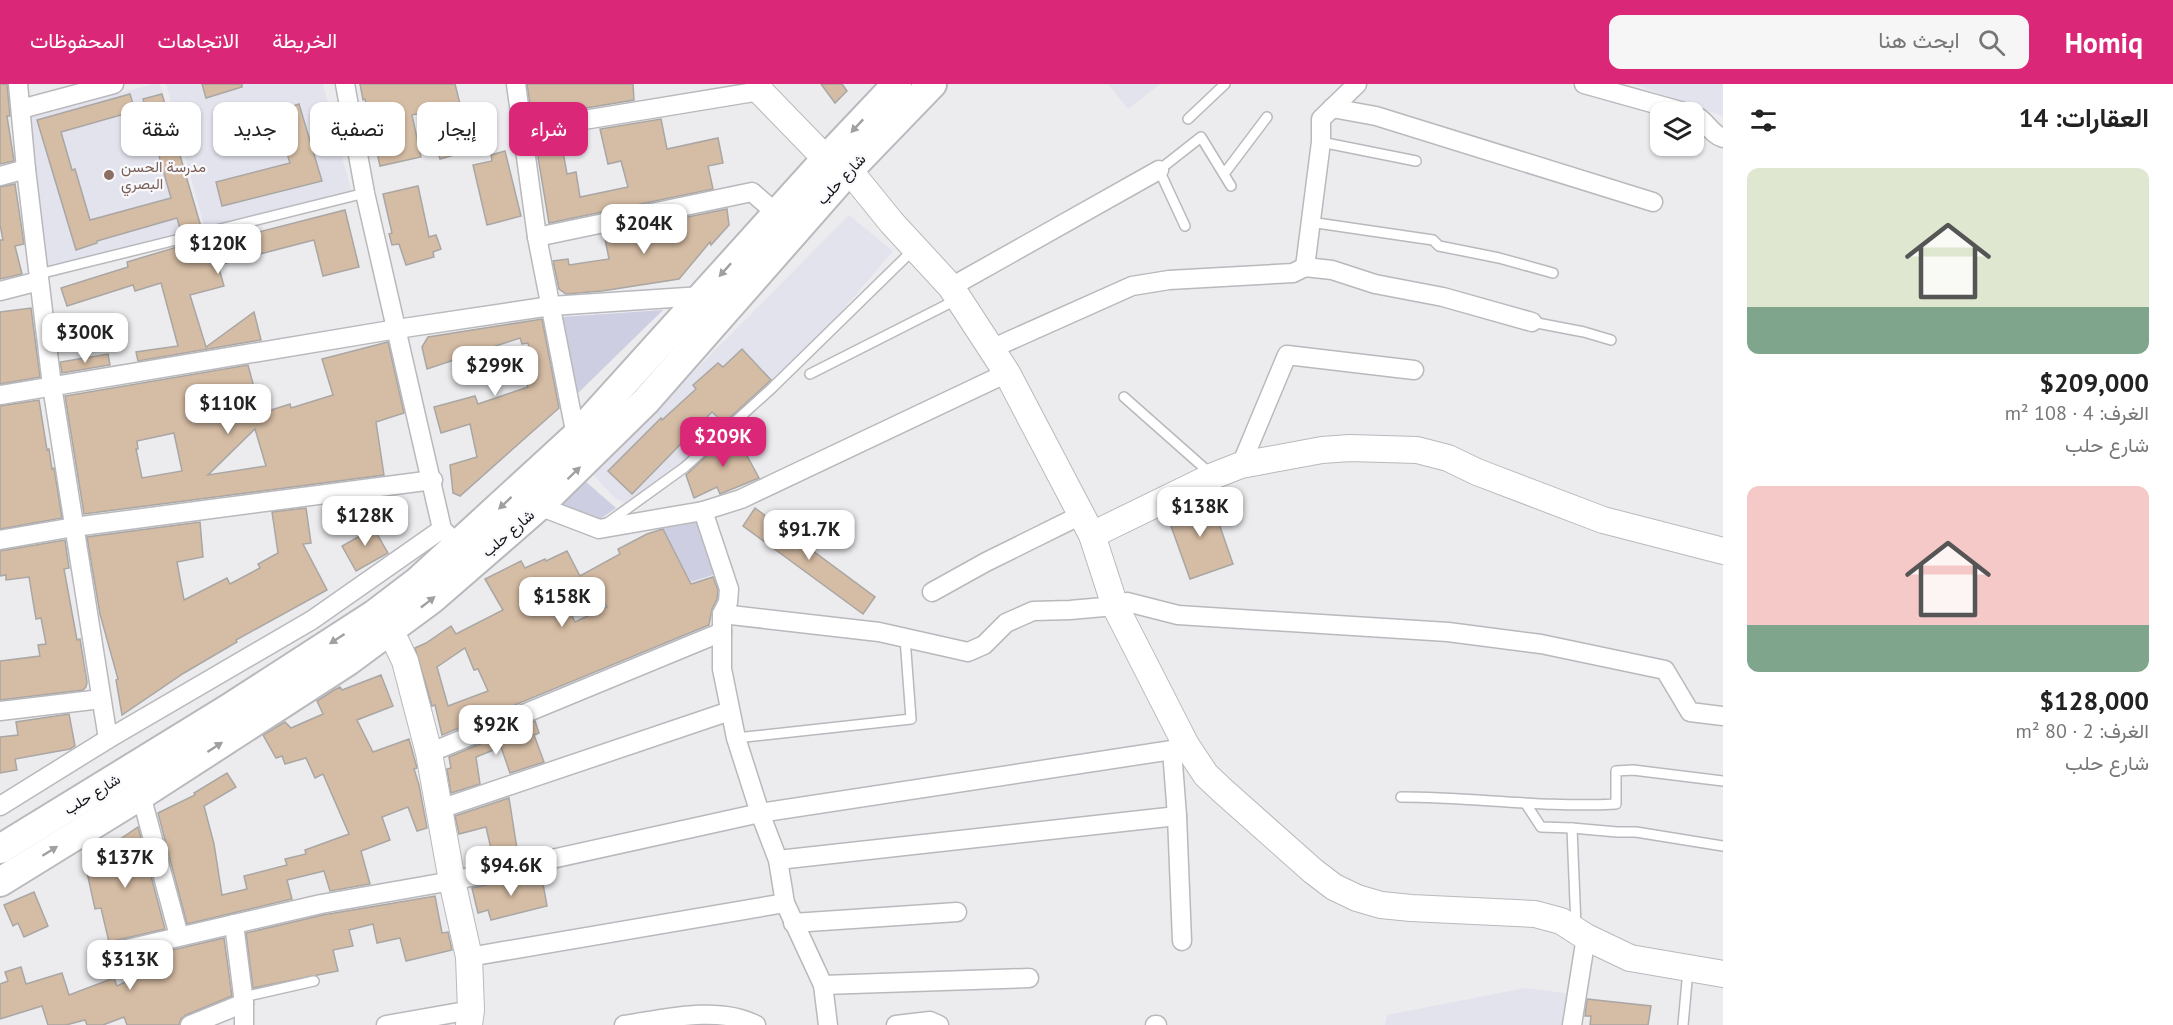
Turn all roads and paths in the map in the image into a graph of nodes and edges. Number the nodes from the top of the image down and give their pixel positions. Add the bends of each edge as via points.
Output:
1 (18, 84) edge
2 (114, 84) edge
3 (345, 84) edge
4 (516, 84) edge
5 (897, 84) edge
6 (932, 84) edge
7 (1226, 84) edge
8 (1357, 84) edge
9 (1584, 84) edge
10 (759, 87) edge
11 (519, 102) edge
12 (1650, 102) edge
13 (1332, 108) junction
14 (21, 109) junction
15 (1267, 117) dead end
16 (588, 118) edge
17 (1188, 119) dead end
18 (1704, 123) edge
19 (1723, 138) edge
20 (1321, 142) junction
21 (526, 156) edge
22 (1416, 161) dead end
23 (837, 165) junction
24 (26, 169) junction
25 (1159, 170) junction
26 (1224, 174) junction
27 (0, 176) edge
28 (1232, 186) dead end
29 (365, 193) junction
30 (1653, 202) dead end
31 (777, 214) junction
32 (1310, 222) junction
33 (1185, 226) dead end
34 (537, 237) junction
35 (915, 248) junction
36 (1305, 267) junction
37 (1553, 273) dead end
38 (39, 278) junction
39 (0, 291) edge
40 (955, 293) junction
41 (702, 296) junction
42 (551, 306) junction
43 (1532, 322) joint
44 (397, 328) junction
45 (1611, 340) dead end
46 (991, 349) junction
47 (1414, 370) dead end
48 (810, 374) dead end
49 (1007, 374) junction
50 (52, 386) junction
51 (0, 394) edge
52 (1124, 397) dead end
53 (576, 436) junction
54 (1241, 465) junction
55 (1213, 476) junction
56 (433, 480) junction
57 (539, 506) junction
58 (703, 511) junction
59 (1087, 525) junction
60 (74, 527) junction
61 (599, 529) junction
62 (0, 540) edge
63 (458, 546) junction
64 (1723, 551) edge
65 (932, 592) dead end
66 (1115, 606) junction
67 (382, 623) junction
68 (722, 623) junction
69 (905, 638) junction
70 (101, 699) junction
71 (0, 711) edge
72 (730, 711) junction
73 (1723, 716) edge
74 (736, 738) junction
75 (108, 740) junction
76 (1179, 748) junction
77 (429, 753) junction
78 (1723, 781) edge
79 (141, 795) junction
80 (1401, 797) dead end
81 (1526, 804) junction
82 (0, 806) edge
83 (440, 809) junction
84 (760, 813) junction
85 (1177, 816) junction
86 (1572, 828) junction
87 (1723, 846) edge
88 (0, 849) edge
89 (778, 860) junction
90 (452, 881) junction
91 (0, 882) edge
92 (785, 903) junction
93 (957, 912) dead end
94 (793, 923) junction
95 (234, 924) junction
96 (1581, 934) junction
97 (178, 936) junction
98 (1182, 941) dead end
99 (110, 953) dead end
100 (470, 957) junction
101 (1688, 968) junction
102 (1723, 974) edge
103 (1029, 978) dead end
104 (314, 981) dead end
105 (822, 985) junction
106 (243, 1000) junction
107 (470, 1017) edge
108 (190, 1025) edge
109 (244, 1025) edge
110 (386, 1025) edge
111 (624, 1025) edge
112 (756, 1025) edge
113 (828, 1025) edge
114 (896, 1025) edge
115 (939, 1025) edge
116 (1572, 1025) edge
117 (1683, 1025) edge

1 - 14 street
2 - 14 street
3 - 29 street
4 - 11 street
5 -> 23 main road, شارع حلب
6 - 23 main road, شارع حلب
7 - 17 lane
8 - 13 street
9 - 12 street
10 - 16 street
10 - 23 street
13 - 20 street via 1321,119
13 - 30 street via 1376,116
14 - 24 street
15 - 26 lane
18 - 19 street
20 - 22 lane
20 - 32 street
21 - 34 street
23 - 31 main road, شارع حلب
23 - 35 street
57 -> 23 main road, شارع حلب via 646,401
24 - 27 street
24 - 38 street
25 - 26 lane via 1201,137
25 - 33 lane
25 - 40 street
26 - 28 lane
29 - 38 lane
29 - 44 street
31 - 34 street via 752,192
31 -> 41 main road, شارع حلب
32 - 36 street
32 - 37 lane via 1433,240 1439,246
34 - 42 street
35 - 40 street
35 - 61 lane via 685,467
36 - 43 street via 1332,270
36 - 46 street via 1293,273 1169,280 1132,286
38 - 39 street
38 - 50 street
40 - 46 street
40 - 48 lane
41 - 42 street
41 - 53 main road, شارع حلب
42 - 44 street
42 - 53 street
43 - 45 lane
44 - 50 street
44 - 56 street
46 - 49 street
47 - 54 street via 1287,355
49 - 58 street via 741,499
49 - 59 street
50 - 51 street
50 - 60 street
52 - 55 lane
53 -> 63 main road, شارع حلب
54 - 55 street
54 - 64 street via 1322,450 1417,450 1448,458 1603,520
55 - 59 street
56 - 60 street
56 - 63 street
57 - 61 street
57 - 63 main road, شارع حلب
58 - 61 street
58 - 68 street via 729,589
59 - 65 street via 986,562
59 - 66 street
60 - 62 street
60 - 70 street
63 - 67 main road, شارع حلب via 417,582
63 - 75 street via 312,621
66 - 69 street via 1033,610 1006,623 984,645 968,652
66 - 73 street via 1127,602 1178,615 1392,627 1541,644 1665,670 1690,712
66 - 76 street
67 - 77 street via 396,642 408,672
79 -> 67 main road, شارع حلب via 348,661
67 -> 88 main road, شارع حلب via 228,709
68 - 69 street via 879,632
68 - 72 street via 722,669
68 - 77 street
69 - 74 lane via 910,719
70 - 71 street
70 - 75 street
72 - 74 street
72 - 83 street
74 - 84 street
75 - 82 street
76 - 84 street
76 - 85 street
76 - 96 street via 1313,871 1356,898 1381,905 1534,914 1562,921
77 - 83 street
78 - 81 lane via 1616,771 1616,804
91 -> 79 main road, شارع حلب
79 - 97 street
80 - 81 lane
81 - 86 lane via 1541,827
83 - 90 street
84 - 89 street
84 - 90 street
85 - 89 street
85 - 98 street
86 - 87 lane via 1636,831
86 - 96 lane
89 - 92 street
90 - 95 street
90 - 100 street
92 - 94 street
92 - 100 street
93 - 94 street
94 - 105 street
95 - 97 street
95 - 106 street
96 - 101 street via 1630,958
96 - 116 street
97 - 99 street
100 - 107 street
101 - 102 street
101 - 117 lane
103 - 105 street
104 - 106 lane
105 - 113 street
106 - 108 street
106 - 109 street
107 - 110 street
111 - 112 street via 692,1015 725,1016
114 - 115 street via 930,1021

